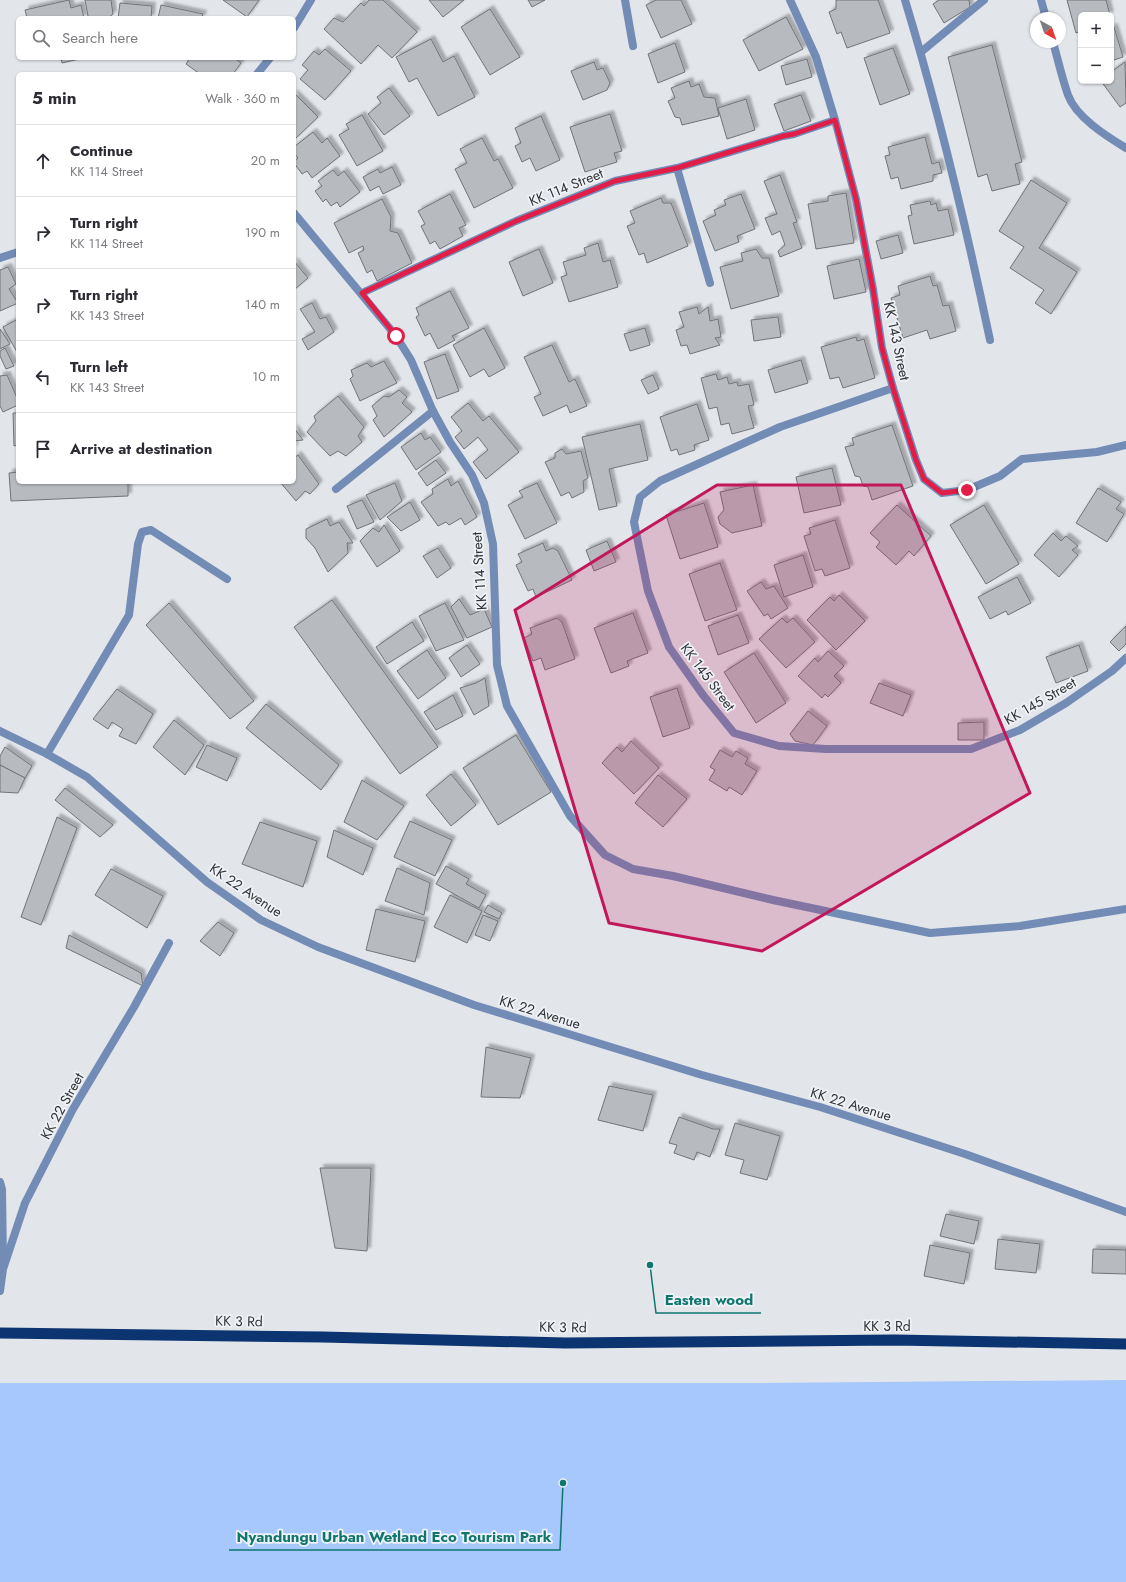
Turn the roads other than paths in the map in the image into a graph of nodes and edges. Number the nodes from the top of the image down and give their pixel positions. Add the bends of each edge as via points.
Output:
1 (311, 0) edge
2 (625, 0) edge
3 (790, 0) edge
4 (905, 0) edge
5 (984, 0) edge
6 (1041, 0) edge
7 (1044, 12) edge
8 (296, 25) edge
9 (633, 46) dead end
10 (1055, 48) edge
11 (921, 52) junction
12 (268, 60) edge
13 (259, 72) edge
14 (835, 120) junction
15 (1126, 148) edge
16 (677, 168) junction
17 (296, 215) edge
18 (16, 253) edge
19 (0, 258) edge
20 (710, 283) dead end
21 (362, 293) junction
22 (990, 340) dead end
23 (893, 388) junction
24 (433, 411) junction
25 (1126, 444) edge
26 (336, 489) dead end
27 (227, 579) dead end
28 (1126, 658) edge
29 (0, 730) edge
30 (47, 754) junction
31 (1126, 909) edge
32 (169, 943) dead end
33 (0, 1182) edge
34 (1126, 1212) edge
35 (3, 1269) junction
36 (0, 1291) edge
37 (0, 1333) edge
38 (1126, 1344) edge

1 - 8 street
2 - 9 street
3 - 14 street, KK 143 Street via 816,57
4 - 11 street
5 - 11 street
6 - 7 street
10 - 15 street via 1068,96 1080,114 1110,139
11 - 22 street via 968,236
12 - 13 street
14 - 16 street, KK 114 Street
14 - 23 street, KK 143 Street via 856,199 882,348
16 - 20 street
16 - 21 street, KK 114 Street via 608,184 516,221
17 - 21 street, KK 114 Street
18 - 19 street
21 - 24 street, KK 114 Street via 396,336 411,360
23 - 25 street, KK 143 Street via 924,479 942,493 967,490 1000,476 1022,459 1097,452
23 - 28 street, KK 145 Street via 780,427 660,481 640,497 634,522 648,591 669,648 734,733 779,746 826,749 972,749 1020,730 1066,703
24 - 26 street
24 - 31 street, KK 114 Street via 472,475 484,503 493,544 497,665 507,706 570,816 605,856 632,869 930,932 1020,926
27 - 30 street via 151,530 142,532 138,544 129,615
29 - 30 street, KK 22 Avenue
30 - 34 street, KK 22 Avenue via 87,777 207,882 261,920 318,947 474,1005 702,1075 820,1107 965,1154
32 - 35 street, KK 22 Street via 73,1109 25,1203
33 - 35 street
35 - 36 street, KK 22 Street
37 - 38 highway, KK 3 Rd via 565,1343 895,1340

